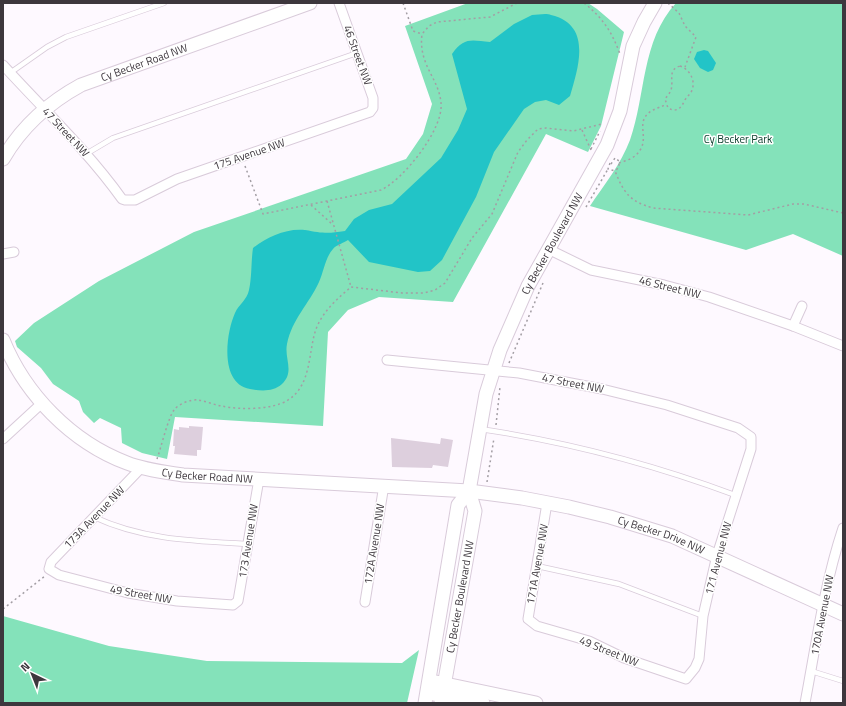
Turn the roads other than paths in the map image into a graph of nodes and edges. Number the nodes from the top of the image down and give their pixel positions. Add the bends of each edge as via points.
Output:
1 (164, 3) edge
2 (310, 3) edge
3 (339, 3) edge
4 (656, 3) edge
5 (357, 53) junction
6 (3, 65) edge
7 (10, 73) junction
8 (44, 108) junction
9 (373, 108) joint
10 (86, 154) junction
11 (3, 159) edge
12 (125, 200) joint
13 (548, 249) junction
14 (14, 252) dead end
15 (3, 254) edge
16 (802, 306) dead end
17 (793, 326) junction
18 (3, 340) edge
19 (843, 346) edge
20 (387, 360) dead end
21 (493, 370) junction
22 (41, 404) junction
23 (480, 428) junction
24 (751, 437) joint
25 (3, 439) edge
26 (148, 469) junction
27 (259, 479) junction
28 (384, 485) junction
29 (469, 491) junction
30 (735, 495) junction
31 (547, 504) junction
32 (94, 517) junction
33 (843, 528) edge
34 (248, 544) junction
35 (840, 545) edge
36 (717, 555) junction
37 (537, 566) junction
38 (50, 570) joint
39 (365, 602) dead end
40 (237, 604) joint
41 (823, 605) junction
42 (843, 614) edge
43 (703, 616) junction
44 (532, 623) joint
45 (811, 671) junction
46 (686, 679) joint
47 (843, 681) edge
48 (427, 692) edge
49 (442, 694) edge
50 (483, 703) edge
51 (536, 703) edge
52 (805, 703) edge

1 - 7 lane via 66,38 47,47
2 - 8 street, Cy Becker Road NW via 81,85
3 - 5 street, 46 Street NW
4 - 13 street, Cy Becker Boulevard NW via 635,40 620,111 601,157
5 - 9 street, 46 Street NW via 373,98
5 - 10 lane via 114,138
6 - 7 street, 47 Street NW
7 - 8 street, 47 Street NW
8 - 10 street, 47 Street NW
8 - 11 street, Cy Becker Road NW via 21,133
9 - 12 street, 175 Avenue NW via 365,114 177,179 136,200
10 - 12 street, 47 Street NW
13 - 17 street, 46 Street NW via 591,270 709,297
13 - 21 street, Cy Becker Boulevard NW via 507,330
14 - 15 street
16 - 17 street
17 - 19 street, 46 Street NW
18 - 22 street, Cy Becker Road NW via 21,376
20 - 21 street, 47 Street NW
21 - 23 street, Cy Becker Boulevard NW
21 - 24 street, 47 Street NW via 630,395 738,428
22 - 25 street
22 - 26 street, Cy Becker Road NW via 66,427 91,444 126,463
23 - 29 street, Cy Becker Boulevard NW
23 - 30 lane via 622,457 681,474
24 - 30 street, 171 Avenue NW via 751,449
26 - 27 street, Cy Becker Road NW via 183,475
26 - 32 street, 173A Avenue NW
27 - 28 street, Cy Becker Road NW
27 - 34 street, 173 Avenue NW
28 - 29 street, Cy Becker Road NW
28 - 39 street, 172A Avenue NW
29 - 31 street, Cy Becker Drive NW
29 - 48 street, Cy Becker Boulevard NW via 458,505
29 - 49 street, Cy Becker Boulevard NW via 475,511
30 - 36 street, 171 Avenue NW
31 - 36 street, Cy Becker Drive NW via 631,523 672,536
31 - 37 street, 171A Avenue NW
32 - 34 lane via 116,527 174,540
32 - 38 street, 173A Avenue NW via 51,562
33 - 35 street, 170A Avenue NW
34 - 40 street, 173 Avenue NW
35 - 41 street, 170A Avenue NW via 833,560
36 - 41 street, Cy Becker Drive NW
36 - 43 street, 171 Avenue NW
37 - 43 lane via 619,584
37 - 44 street, 171A Avenue NW via 528,612 528,619
38 - 40 street, 49 Street NW via 58,575 128,593 177,601 233,606
41 - 42 street, Cy Becker Drive NW
41 - 45 street, 170A Avenue NW
43 - 46 street, 171 Avenue NW via 699,659
44 - 46 street, 49 Street NW via 589,641 624,658
45 - 47 lane
45 - 52 street, 170A Avenue NW
48 - 49 street
49 - 50 street
49 - 51 street

